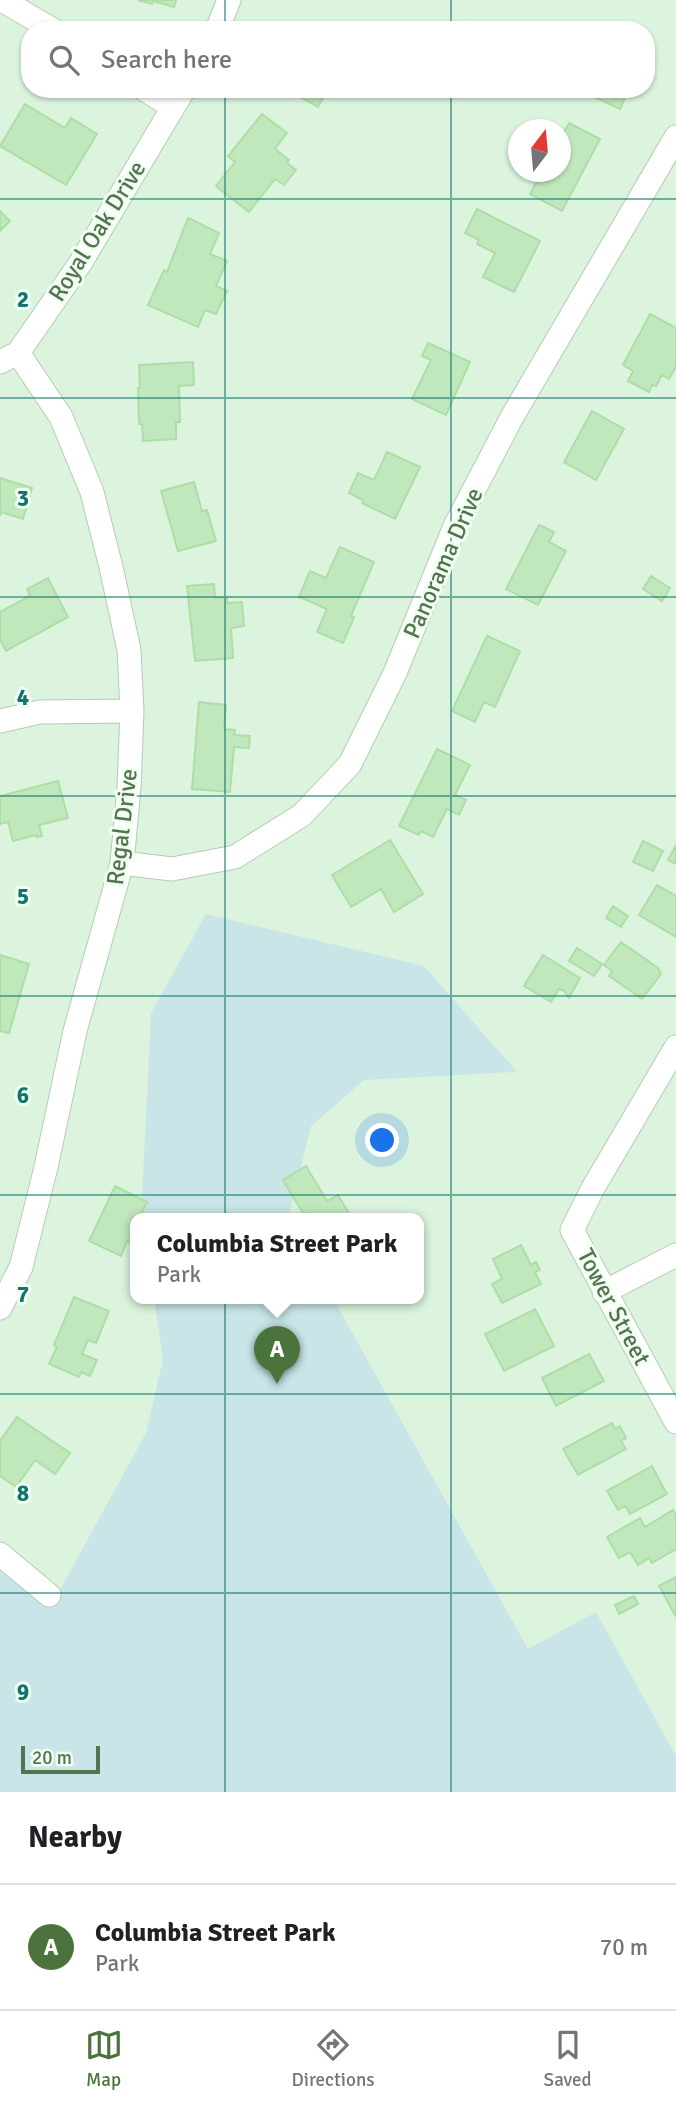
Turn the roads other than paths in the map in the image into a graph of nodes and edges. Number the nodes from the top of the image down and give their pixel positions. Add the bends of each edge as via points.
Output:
1 (2, 0) edge
2 (229, 0) edge
3 (38, 21) edge
4 (221, 21) edge
5 (178, 98) edge
6 (676, 137) edge
7 (9, 357) edge
8 (132, 711) junction
9 (0, 721) edge
10 (122, 863) junction
11 (676, 1047) edge
12 (676, 1255) edge
13 (604, 1292) junction
14 (0, 1308) edge
15 (676, 1422) edge
16 (0, 1555) edge
17 (49, 1595) dead end

1 - 3 street
2 - 4 street
5 - 7 street, Royal Oak Drive via 81,262
6 - 10 street, Panorama Drive via 512,417 455,526 395,673 350,764 302,815 235,857 172,869
7 - 8 street, Regal Drive via 61,417 92,492 129,650
8 - 9 street via 40,712
8 - 10 street, Regal Drive
10 - 14 street, Regal Drive via 75,1031 21,1267
11 - 13 street, Tower Street via 572,1230
12 - 13 street
13 - 15 street, Tower Street
16 - 17 street

